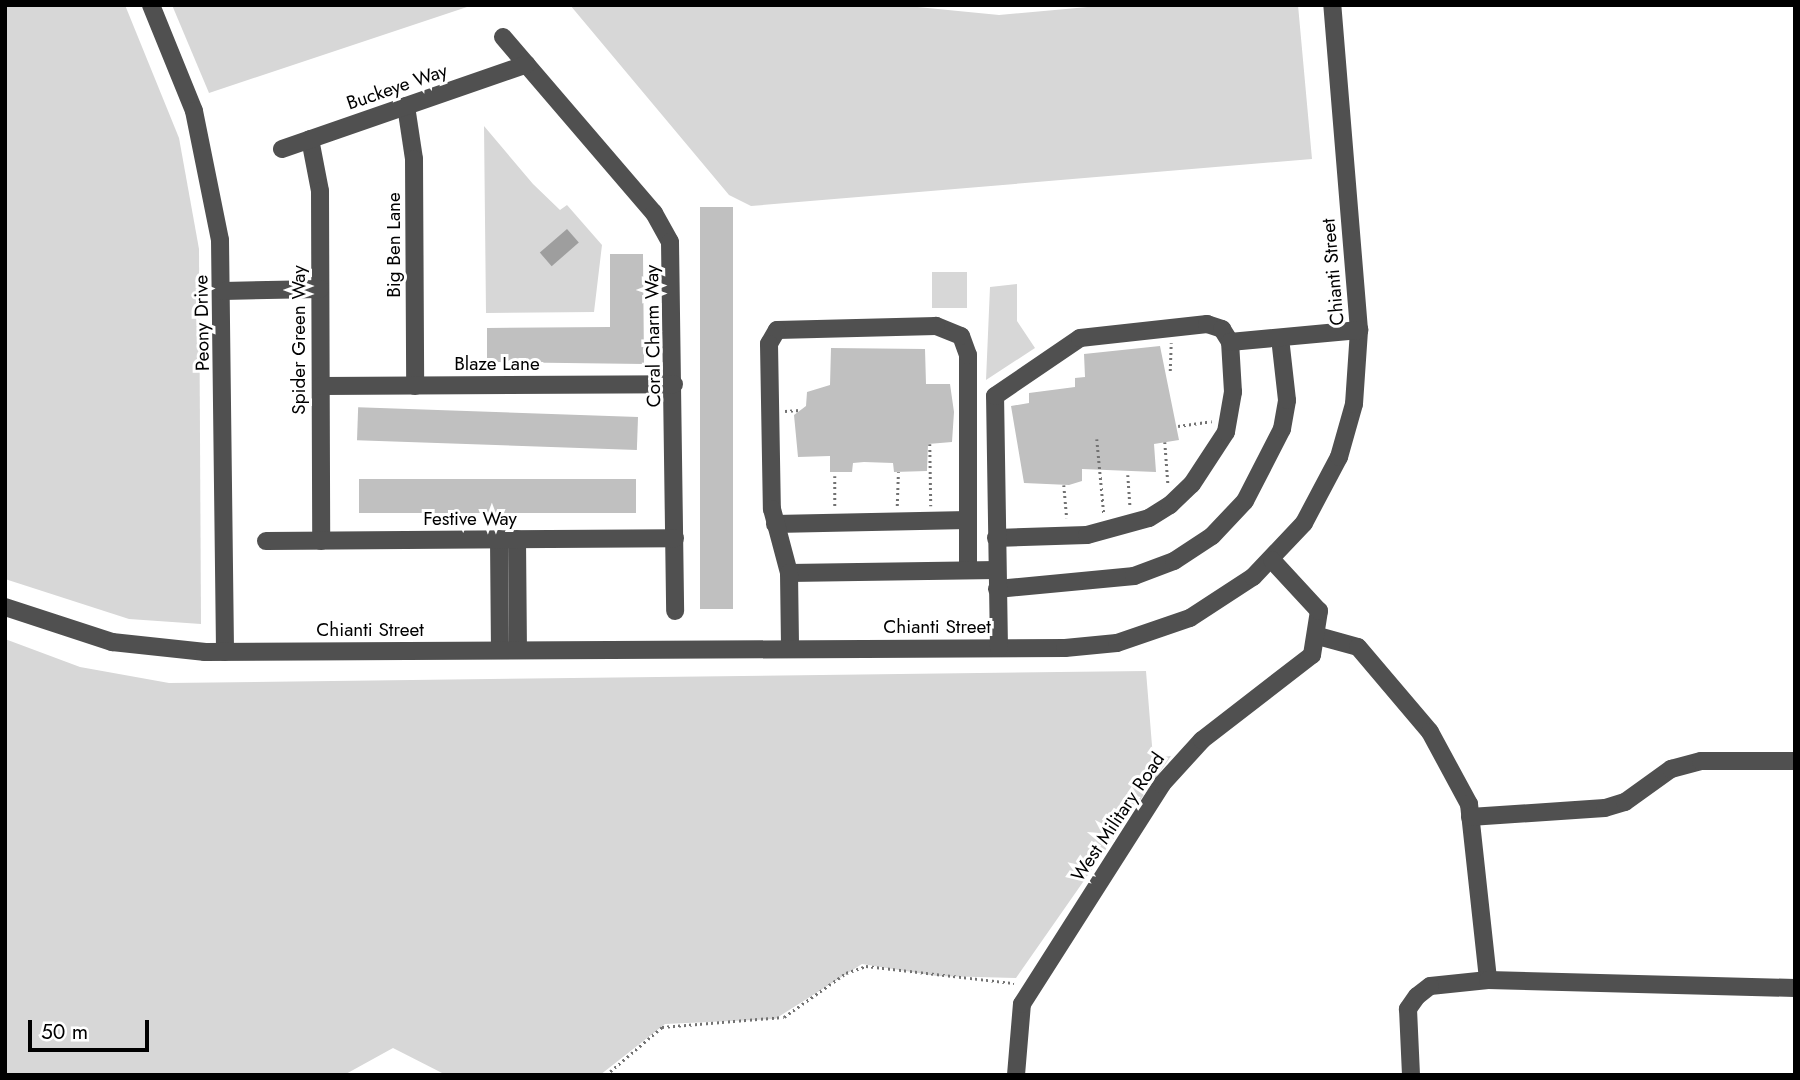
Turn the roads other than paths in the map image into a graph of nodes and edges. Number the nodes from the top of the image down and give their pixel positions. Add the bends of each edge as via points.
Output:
1 (151, 5) edge
2 (1332, 5) edge
3 (503, 37) dead end
4 (527, 64) junction
5 (405, 106) junction
6 (310, 139) junction
7 (282, 149) dead end
8 (320, 289) junction
9 (223, 291) junction
10 (1359, 330) junction
11 (1280, 338) junction
12 (1230, 342) junction
13 (674, 384) junction
14 (321, 386) junction
15 (415, 386) junction
16 (968, 520) junction
17 (775, 524) junction
18 (675, 538) junction
19 (996, 538) junction
20 (508, 539) junction
21 (266, 541) dead end
22 (321, 541) junction
23 (1272, 560) junction
24 (968, 570) junction
25 (997, 570) junction
26 (789, 573) junction
27 (998, 589) junction
28 (5, 607) edge
29 (676, 611) dead end
30 (1318, 636) junction
31 (999, 648) junction
32 (790, 649) junction
33 (509, 650) junction
34 (225, 652) junction
35 (1795, 761) edge
36 (1470, 817) junction
37 (1488, 980) junction
38 (1795, 988) edge
39 (1016, 1075) edge
40 (1411, 1075) edge

1 - 9 street, Peony Drive via 203,143
2 - 10 street, Chianti Street
3 - 4 street, Coral Charm Way
4 - 5 street, Buckeye Way
4 - 13 street, Coral Charm Way via 666,232 674,262
5 - 6 street, Buckeye Way
5 - 15 street, Big Ben Lane via 414,159
6 - 7 street, Buckeye Way
6 - 8 street, Spider Green Way via 319,178
8 - 9 street
8 - 14 street, Spider Green Way
9 - 34 street, Peony Drive
10 - 11 street
10 - 23 street, Chianti Street via 1354,404 1339,457 1317,502
11 - 12 street
11 - 27 street via 1287,400 1282,429 1245,501 1212,536 1174,561 1134,576
12 - 19 street via 1233,392 1226,432 1192,484 1170,505 1149,518 1087,536
12 - 19 street via 1222,329 1207,324 1080,338 995,396
13 - 15 street, Blaze Lane
13 - 18 street, Coral Charm Way
14 - 15 street, Blaze Lane
14 - 22 street, Spider Green Way
16 - 17 street
16 - 17 street via 968,355 961,336 936,326 787,326 769,344
16 - 24 street
17 - 26 street
18 - 20 street, Festive Way
18 - 29 street, Coral Charm Way
19 - 25 street
20 - 22 street, Festive Way
20 - 33 street
21 - 22 street, Festive Way
23 - 30 street via 1319,611
23 - 31 street, Chianti Street via 1213,606 1142,636 1091,646
24 - 25 street
24 - 26 street
25 - 27 street
26 - 32 street
27 - 31 street
28 - 34 street, Chianti Street via 112,642
30 - 36 street via 1358,647 1390,685 1460,780
30 - 39 street, West Military Road via 1312,655 1177,765 1032,984 1018,1021
31 - 32 street, Chianti Street
32 - 33 street, Chianti Street
33 - 34 street, Chianti Street
35 - 36 street via 1701,761 1671,769 1625,802 1605,808
36 - 37 street
37 - 38 street
37 - 40 street via 1430,986 1417,996 1408,1009

